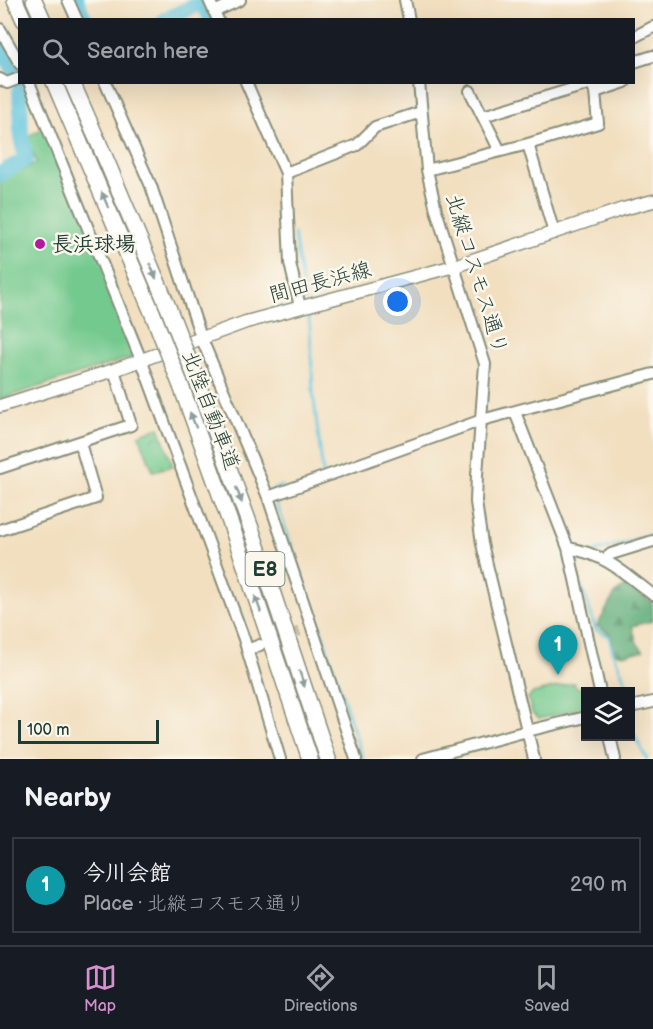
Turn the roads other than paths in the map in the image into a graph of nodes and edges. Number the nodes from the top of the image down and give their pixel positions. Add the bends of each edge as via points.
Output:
1 (15, 0) edge
2 (34, 0) edge
3 (68, 0) edge
4 (209, 0) edge
5 (240, 0) edge
6 (405, 0) edge
7 (216, 16) edge
8 (23, 18) edge
9 (42, 18) edge
10 (75, 18) edge
11 (409, 18) edge
12 (653, 27) edge
13 (0, 29) edge
14 (635, 36) edge
15 (653, 56) edge
16 (18, 60) edge
17 (635, 61) edge
18 (0, 79) edge
19 (16, 79) edge
20 (30, 84) edge
21 (55, 84) edge
22 (73, 84) edge
23 (106, 84) edge
24 (247, 84) edge
25 (419, 84) edge
26 (589, 84) edge
27 (592, 84) edge
28 (619, 84) edge
29 (470, 90) dead end
30 (595, 92) junction
31 (421, 112) junction
32 (483, 116) junction
33 (528, 144) junction
34 (500, 151) junction
35 (427, 170) junction
36 (286, 173) junction
37 (653, 201) edge
38 (554, 233) junction
39 (454, 266) junction
40 (300, 307) junction
41 (201, 337) junction
42 (141, 360) junction
43 (114, 370) junction
44 (653, 374) edge
45 (0, 406) edge
46 (515, 412) junction
47 (482, 420) junction
48 (80, 443) junction
49 (0, 468) edge
50 (268, 497) junction
51 (0, 529) edge
52 (653, 541) edge
53 (568, 548) junction
54 (605, 559) junction
55 (653, 594) edge
56 (311, 626) junction
57 (300, 630) tunnel mouth
58 (260, 645) dead end
59 (247, 650) junction
60 (599, 687) edge
61 (653, 702) edge
62 (635, 706) edge
63 (581, 718) edge
64 (527, 731) junction
65 (611, 741) edge
66 (280, 759) edge
67 (310, 759) edge
68 (328, 759) edge
69 (356, 759) edge
70 (423, 759) edge
71 (534, 759) edge
72 (615, 759) edge

1 - 8 highway
2 - 9 highway
3 - 10 street
4 - 7 street
5 - 7 street
6 - 11 street
12 - 14 street
13 - 16 street
15 - 17 street
18 - 19 street
20 - 42 street
67 -> 21 highway, 北陸自動車道 / E8, bridge via 181,386
22 -> 68 highway, 北陸自動車道 / E8, bridge via 197,381
23 - 41 street via 151,186
24 - 36 street
25 - 31 street, 北縦コスモス通り
26 - 32 street
27 - 30 street
28 - 30 street
29 - 32 street
30 - 33 street via 598,123
31 - 35 street, 北縦コスモス通り
31 - 36 street via 375,127 357,145
32 - 34 street
33 - 34 street
33 - 38 street
34 - 35 street
35 - 39 street, 北縦コスモス通り via 435,210
36 - 40 street via 290,263
37 - 38 main road, 間田長浜線
38 - 39 main road, 間田長浜線
39 - 40 main road, 間田長浜線
39 - 47 street, 北縦コスモス通り via 485,364
40 - 41 main road, 間田長浜線
41 - 42 main road, 間田長浜線
41 - 50 street
42 - 43 main road, 間田長浜線
42 - 59 street
43 - 45 main road, 間田長浜線
43 - 48 street via 131,425
44 - 46 street
46 - 47 street
46 - 53 street
47 - 50 street
47 - 64 street, 北縦コスモス通り via 477,475 479,524
48 - 49 street
48 - 51 street via 96,498
50 - 56 street
52 - 54 street
53 - 54 street
53 - 60 street
54 - 55 street
56 - 57 street
56 - 69 street
58 - 59 street
59 - 66 street
61 - 62 street
63 - 64 street
64 - 70 street
64 - 71 street, 北縦コスモス通り
65 - 72 street

